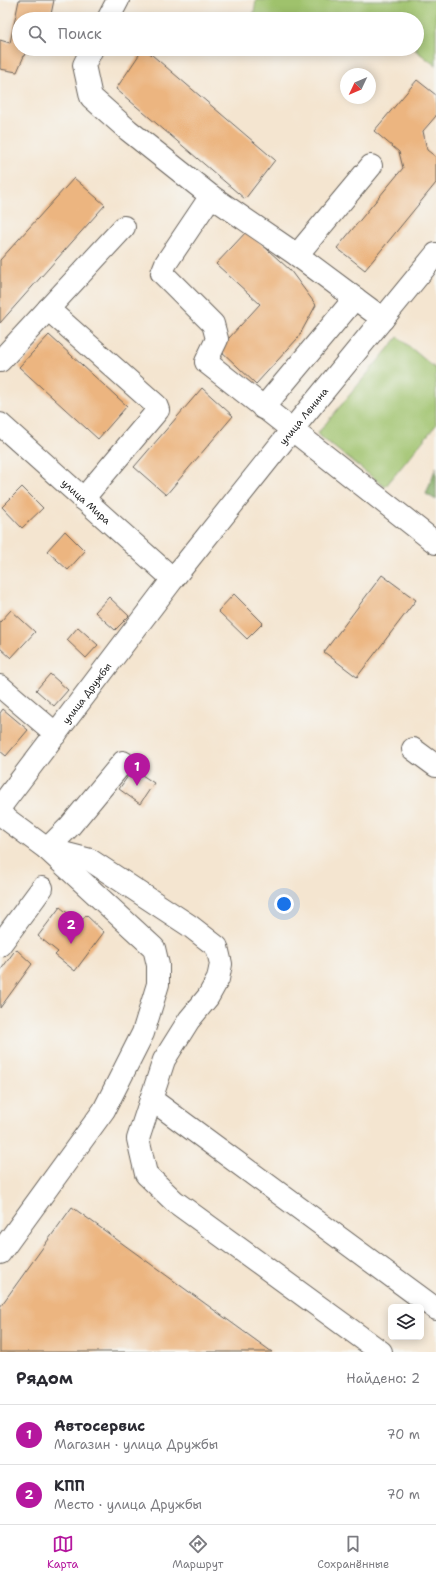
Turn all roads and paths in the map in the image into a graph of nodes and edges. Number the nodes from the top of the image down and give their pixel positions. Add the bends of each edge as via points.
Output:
1 (118, 0) edge
2 (112, 12) edge
3 (88, 56) edge
4 (371, 166) dead end
5 (211, 196) junction
6 (124, 227) dead end
7 (436, 254) edge
8 (297, 255) junction
9 (355, 298) junction
10 (48, 309) junction
11 (383, 319) junction
12 (0, 361) edge
13 (263, 408) junction
14 (0, 424) edge
15 (291, 431) junction
16 (83, 499) junction
17 (436, 543) edge
18 (173, 579) junction
19 (0, 686) edge
20 (56, 734) junction
21 (412, 749) dead end
22 (124, 762) dead end
23 (436, 766) edge
24 (0, 807) edge
25 (0, 814) edge
26 (47, 849) junction
27 (42, 888) dead end
28 (0, 945) edge
29 (151, 1098) junction
30 (0, 1253) edge
31 (436, 1309) edge
32 (381, 1352) edge

1 - 2 street
3 - 5 street via 84,65 91,97
4 - 8 street
5 - 8 street
5 - 13 street via 162,273 213,324 217,339 206,362
6 - 10 street
7 - 11 street, улица Ленина
8 - 9 street
9 - 11 street
9 - 13 street
10 - 12 street
10 - 16 street via 158,410
11 - 15 street, улица Ленина
13 - 15 street
14 - 16 street, улица Мира
15 - 17 street
15 - 18 street, улица Ленина
16 - 18 street, улица Мира
18 - 20 street, улица Дружбы
19 - 20 street
20 - 24 street, улица Дружбы
21 - 23 street
22 - 26 street
25 - 26 street
26 - 29 street via 90,860 217,947 221,964 218,979 164,1060
26 - 30 street via 154,948 158,965 158,984 143,1032 104,1110
27 - 28 street
29 - 31 street
29 - 32 street via 138,1139 146,1174 174,1201

